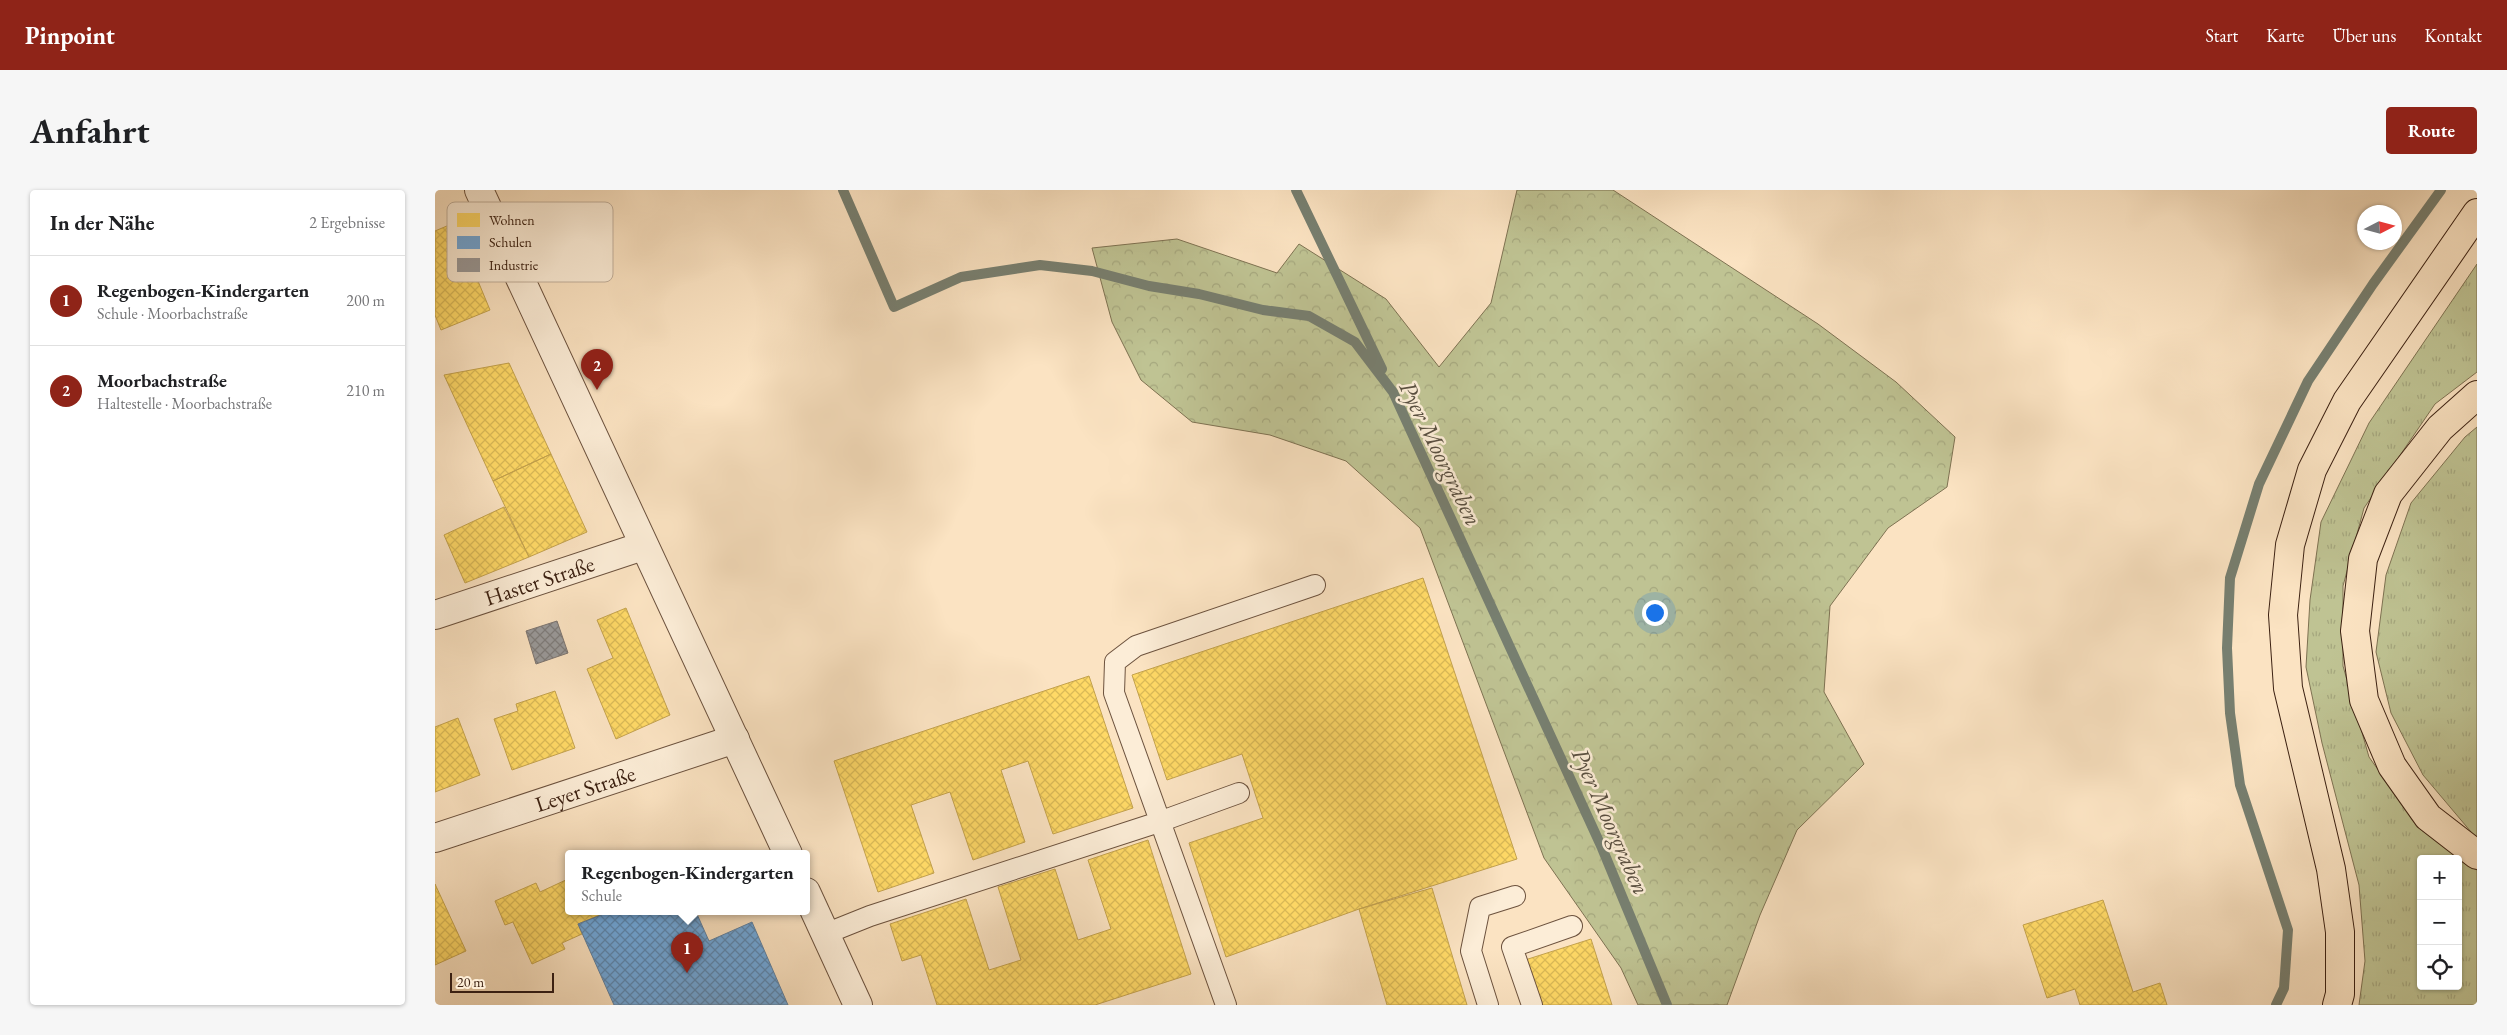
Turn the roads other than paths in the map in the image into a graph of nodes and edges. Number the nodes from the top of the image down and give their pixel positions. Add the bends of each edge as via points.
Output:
1 (479, 190) edge
2 (485, 202) edge
3 (2477, 213) edge
4 (523, 282) edge
5 (2477, 395) edge
6 (643, 546) junction
7 (1315, 585) dead end
8 (435, 615) edge
9 (735, 740) junction
10 (1239, 793) dead end
11 (1159, 822) junction
12 (435, 838) edge
13 (786, 850) edge
14 (2477, 855) edge
15 (1515, 896) dead end
16 (810, 901) edge
17 (1573, 926) dead end
18 (825, 934) junction
19 (858, 1005) edge
20 (1226, 1005) edge
21 (1488, 1005) edge
22 (1532, 1005) edge
23 (2337, 1005) edge

1 - 2 street
3 - 23 highway via 2347,401 2312,470 2290,545 2283,615 2289,688 2331,869 2340,932 2340,994
4 - 6 street
5 - 14 highway via 2440,428 2389,494 2363,559 2355,631 2364,700 2392,766 2428,816
6 - 8 street, Haster Straße
6 - 9 street
7 - 11 lane via 1135,646 1115,662 1114,693
9 - 12 street, Leyer Straße
9 - 13 street
10 - 11 lane
11 - 18 lane via 870,916
11 - 20 lane
15 - 21 lane via 1480,907 1471,951
16 - 18 street
17 - 22 lane via 1512,947
18 - 19 street

